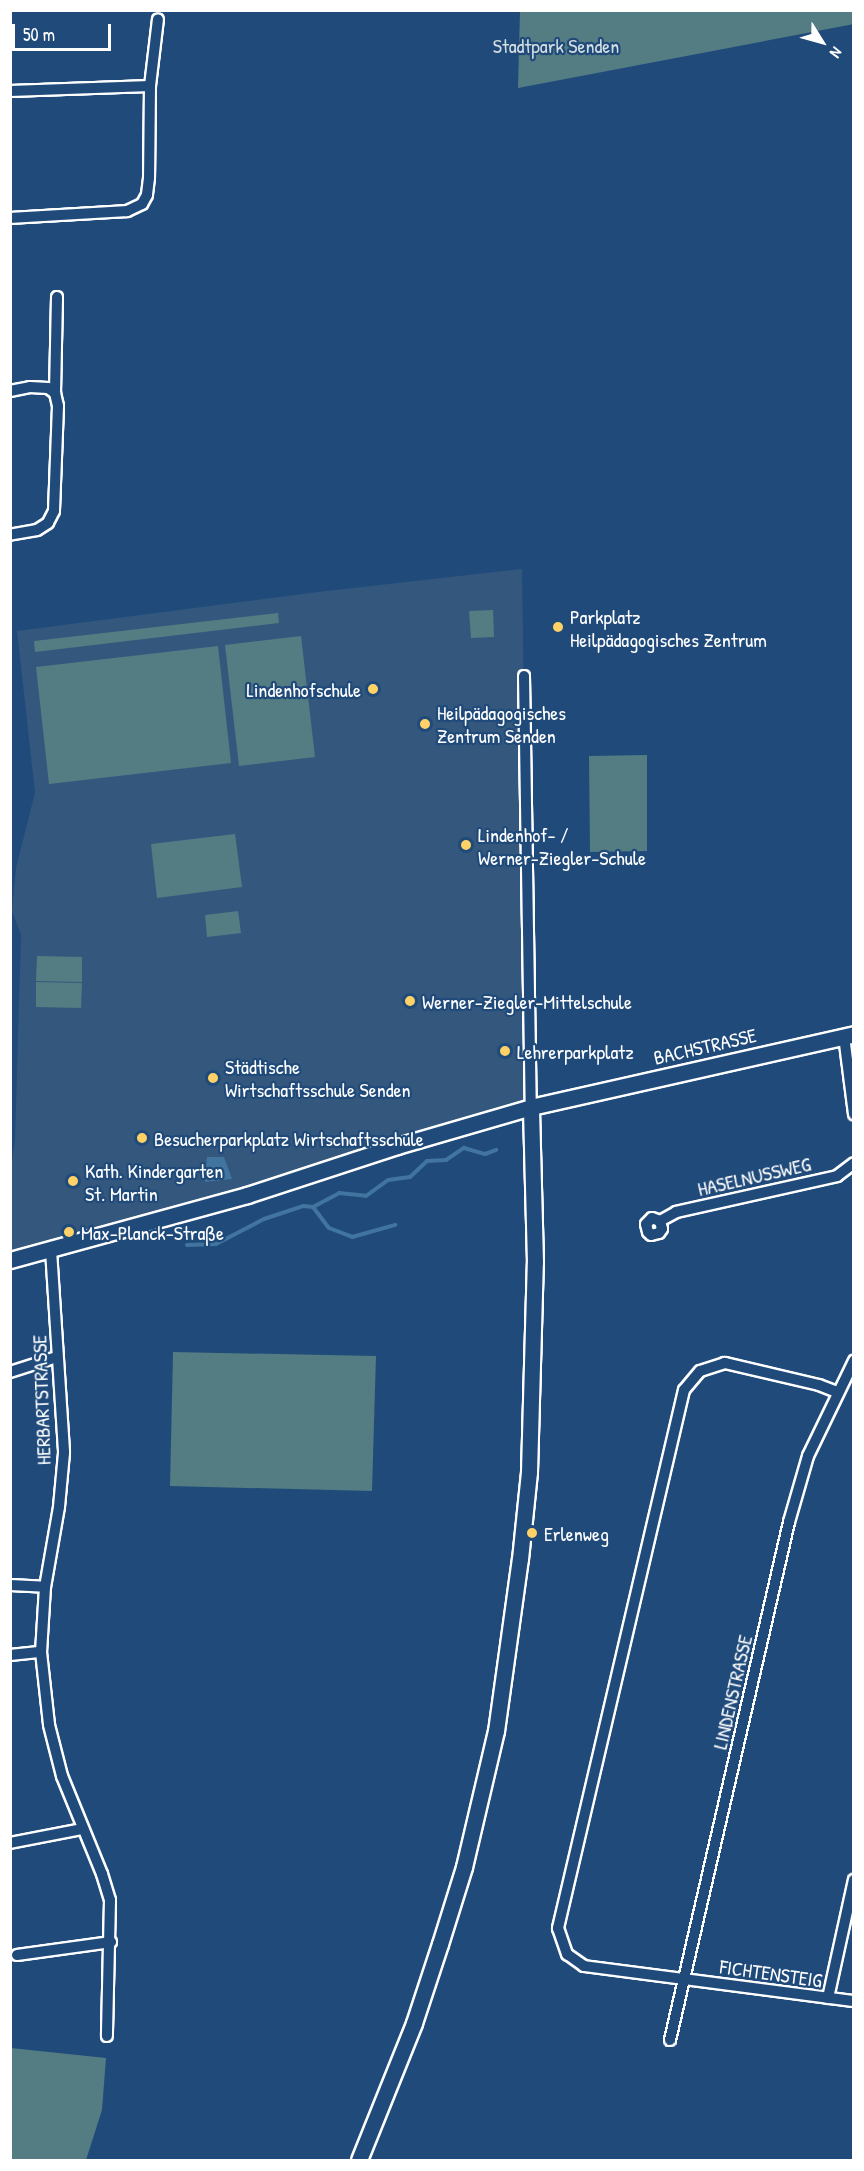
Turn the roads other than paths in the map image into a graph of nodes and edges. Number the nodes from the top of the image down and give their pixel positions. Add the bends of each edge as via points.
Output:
1 (158, 19) dead end
2 (150, 86) junction
3 (10, 92) edge
4 (10, 218) edge
5 (57, 297) dead end
6 (10, 391) edge
7 (55, 393) junction
8 (10, 535) edge
9 (524, 676) dead end
10 (849, 1035) edge
11 (531, 1107) junction
12 (854, 1114) edge
13 (854, 1163) edge
14 (660, 1221) dead end
15 (51, 1250) junction
16 (10, 1260) edge
17 (57, 1356) junction
18 (854, 1361) edge
19 (10, 1372) edge
20 (837, 1392) junction
21 (10, 1585) edge
22 (45, 1587) junction
23 (41, 1652) junction
24 (10, 1655) edge
25 (82, 1829) junction
26 (10, 1843) edge
27 (854, 1880) edge
28 (111, 1942) junction
29 (16, 1955) dead end
30 (684, 1979) junction
31 (828, 1998) junction
32 (854, 2001) edge
33 (107, 2036) dead end
34 (670, 2040) dead end
35 (359, 2160) edge

1 - 2 street
2 - 3 street
2 - 4 street via 149,178 142,204 127,211
5 - 7 street
6 - 7 street via 30,387 48,388
7 - 8 street via 58,406 54,511 48,523 37,530
9 - 11 street
10 - 11 street, BACHSTRASSE
10 - 12 street
11 - 15 street, BACHSTRASSE
11 - 35 street via 535,1262 529,1472 496,1731 464,1867 440,1944 414,2023
13 - 14 street, HASELNUSSWEG via 837,1176 676,1212
15 - 16 street, BACHSTRASSE
15 - 17 street, HERBARTSTRASSE
17 - 19 street
17 - 22 street, HERBARTSTRASSE via 64,1453
18 - 20 street, LINDENSTRASSE
20 - 30 street, LINDENSTRASSE via 808,1456 789,1522
20 - 30 street via 725,1363 700,1371 687,1384 679,1401 558,1928 567,1954 584,1966
21 - 22 street
22 - 23 street, HERBARTSTRASSE
23 - 24 street
23 - 25 street, HERBARTSTRASSE via 51,1736
25 - 26 street
25 - 28 street, HERBARTSTRASSE via 110,1900
27 - 31 street
28 - 29 street
28 - 33 street, HERBARTSTRASSE
30 - 31 street, FICHTENSTEIG
30 - 34 street, LINDENSTRASSE
31 - 32 street, FICHTENSTEIG

